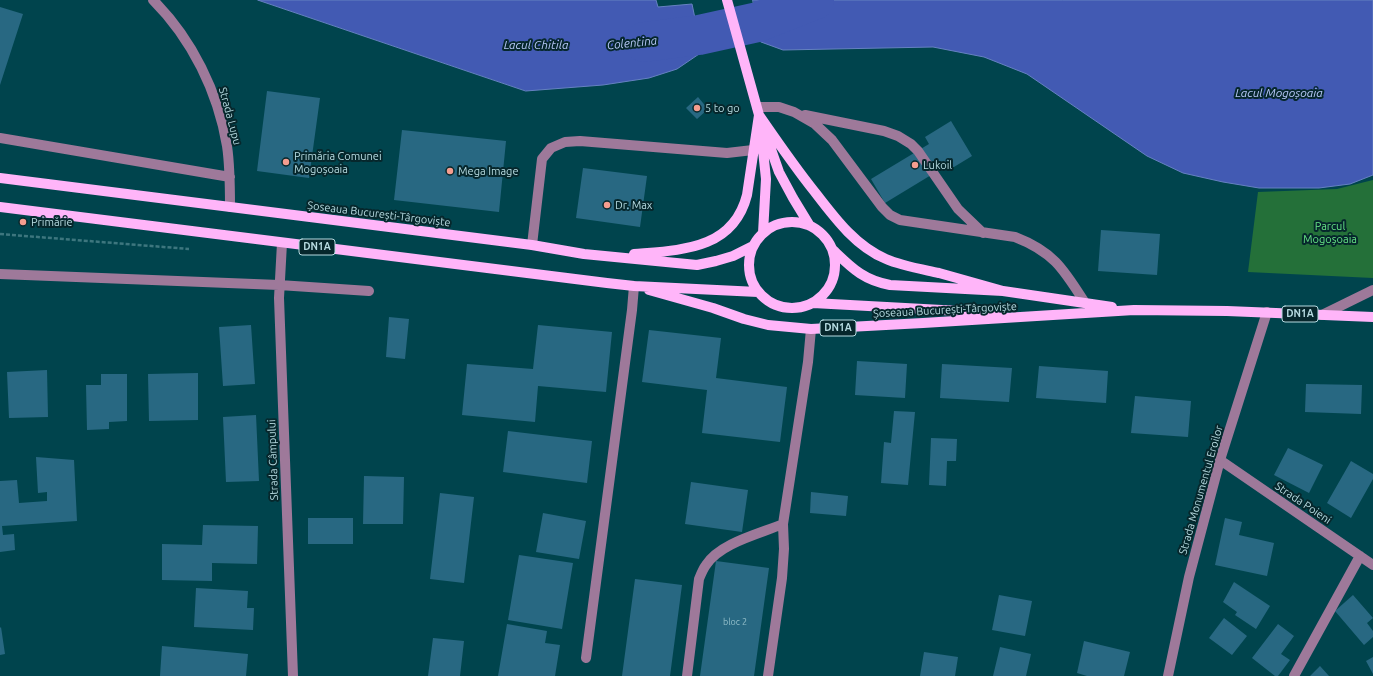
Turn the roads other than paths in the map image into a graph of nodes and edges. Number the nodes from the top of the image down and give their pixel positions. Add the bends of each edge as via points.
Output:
1 (153, 0) edge
2 (728, 0) edge
3 (758, 111) junction
4 (794, 112) junction
5 (0, 138) edge
6 (753, 150) junction
7 (230, 177) junction
8 (0, 178) edge
9 (0, 207) edge
10 (230, 207) junction
11 (810, 226) junction
12 (763, 233) junction
13 (983, 233) junction
14 (282, 243) junction
15 (532, 245) junction
16 (753, 246) junction
17 (833, 250) junction
18 (610, 257) junction
19 (0, 274) edge
20 (279, 285) junction
21 (634, 286) junction
22 (1373, 290) edge
23 (369, 291) dead end
24 (758, 292) junction
25 (1003, 292) junction
26 (813, 303) junction
27 (1085, 303) junction
28 (1134, 310) junction
29 (1267, 312) junction
30 (1322, 315) junction
31 (1047, 316) junction
32 (1373, 317) edge
33 (811, 329) junction
34 (1220, 460) junction
35 (783, 524) junction
36 (1360, 556) junction
37 (1373, 565) edge
38 (586, 658) dead end
39 (293, 676) edge
40 (686, 676) edge
41 (768, 676) edge
42 (1168, 676) edge
43 (1294, 676) edge

1 - 7 street, Strada Lupu via 176,26 206,76 222,123
2 - 3 main road
3 - 4 street via 779,107
3 - 6 main road
3 - 11 main road via 779,172
3 - 12 main road via 766,180
3 - 25 main road via 789,159 823,203 854,238 869,250 904,265 968,280
4 - 13 street via 884,132 898,136 911,144 958,209
4 - 13 street via 815,124 832,140 890,215 900,220
5 - 7 street
6 - 15 street via 727,153 580,141 564,142 551,148 542,159
6 - 18 main road via 745,205 732,225 723,233 692,247
7 - 10 street, Strada Lupu
8 - 10 main road, Șoseaua București-Târgoviște / DN1A
9 - 14 main road, Șoseaua București-Târgoviște / DN1A
10 - 15 main road, Șoseaua București-Târgoviște / DN1A
11 - 12 main road, DN1A via 786,222 773,226
11 - 17 main road, DN1A via 828,240
12 - 16 main road, DN1A
13 - 27 street via 1015,237 1040,248 1065,271
14 - 20 street, Strada Câmpului
14 - 21 main road, Șoseaua București-Târgoviște / DN1A
15 - 18 main road, Șoseaua București-Târgoviște / DN1A
16 - 18 main road, Șoseaua București-Târgoviște / DN1A via 722,259 697,265
16 - 24 main road, DN1A via 749,270
17 - 25 main road, Șoseaua București-Târgoviște / DN1A via 865,277 890,285
17 - 26 main road, DN1A via 834,274 830,286
19 - 20 street
20 - 23 street
20 - 39 street, Strada Câmpului
21 - 24 main road, Șoseaua București-Târgoviște / DN1A
21 - 33 main road, Șoseaua București-Târgoviște / DN1A via 768,325
21 - 38 street
22 - 30 street
24 - 26 main road, DN1A via 778,306 802,307
25 - 27 main road, Șoseaua București-Târgoviște / DN1A
26 - 31 main road, Șoseaua București-Târgoviște / DN1A
27 - 28 main road, Șoseaua București-Târgoviște / DN1A
28 - 29 main road, Șoseaua București-Târgoviște / DN1A
28 - 31 main road, Șoseaua București-Târgoviște / DN1A
29 - 30 main road, Șoseaua București-Târgoviște / DN1A
29 - 34 street, Strada Monumentul Eroilor
30 - 32 main road, Șoseaua București-Târgoviște / DN1A
31 - 33 main road, Șoseaua București-Târgoviște / DN1A
33 - 35 street
34 - 36 street, Strada Poieni
34 - 42 street, Strada Monumentul Eroilor via 1189,577
35 - 40 street via 727,546 706,565 699,579
35 - 41 street via 782,578
36 - 37 street, Strada Poieni
36 - 43 street

